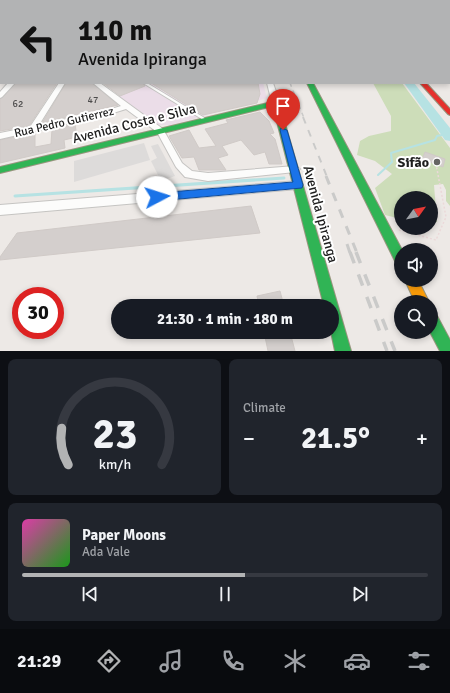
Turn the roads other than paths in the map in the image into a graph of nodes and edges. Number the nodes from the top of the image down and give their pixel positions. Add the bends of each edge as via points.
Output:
1 (11, 84) edge
2 (61, 84) edge
3 (97, 84) edge
4 (147, 84) edge
5 (270, 84) edge
6 (310, 84) edge
7 (424, 84) edge
8 (0, 96) edge
9 (276, 103) junction
10 (127, 106) junction
11 (449, 111) edge
12 (206, 120) junction
13 (32, 130) junction
14 (160, 131) junction
15 (0, 136) edge
16 (0, 170) edge
17 (295, 170) junction
18 (298, 184) junction
19 (0, 210) edge
20 (394, 248) edge
21 (329, 299) edge
22 (438, 332) edge
23 (339, 336) edge
24 (343, 351) edge
25 (448, 351) edge

1 - 8 street
2 - 13 street
3 - 10 street
4 - 12 lane
5 - 9 street, Avenida Ipiranga
6 - 20 main road
7 - 11 main road
9 - 12 main road, Avenida Costa e Silva
9 - 17 main road, Avenida Ipiranga
10 - 13 street, Rua Pedro Gutierrez
10 - 14 street
12 - 14 main road, Avenida Costa e Silva
13 - 15 street, Rua Pedro Gutierrez
14 - 16 main road, Avenida Costa e Silva
14 - 17 street via 179,165 189,174 208,177
17 - 18 main road, Avenida Ipiranga
18 - 19 street
18 - 21 main road, Avenida Ipiranga
22 - 25 main road
23 - 24 main road

